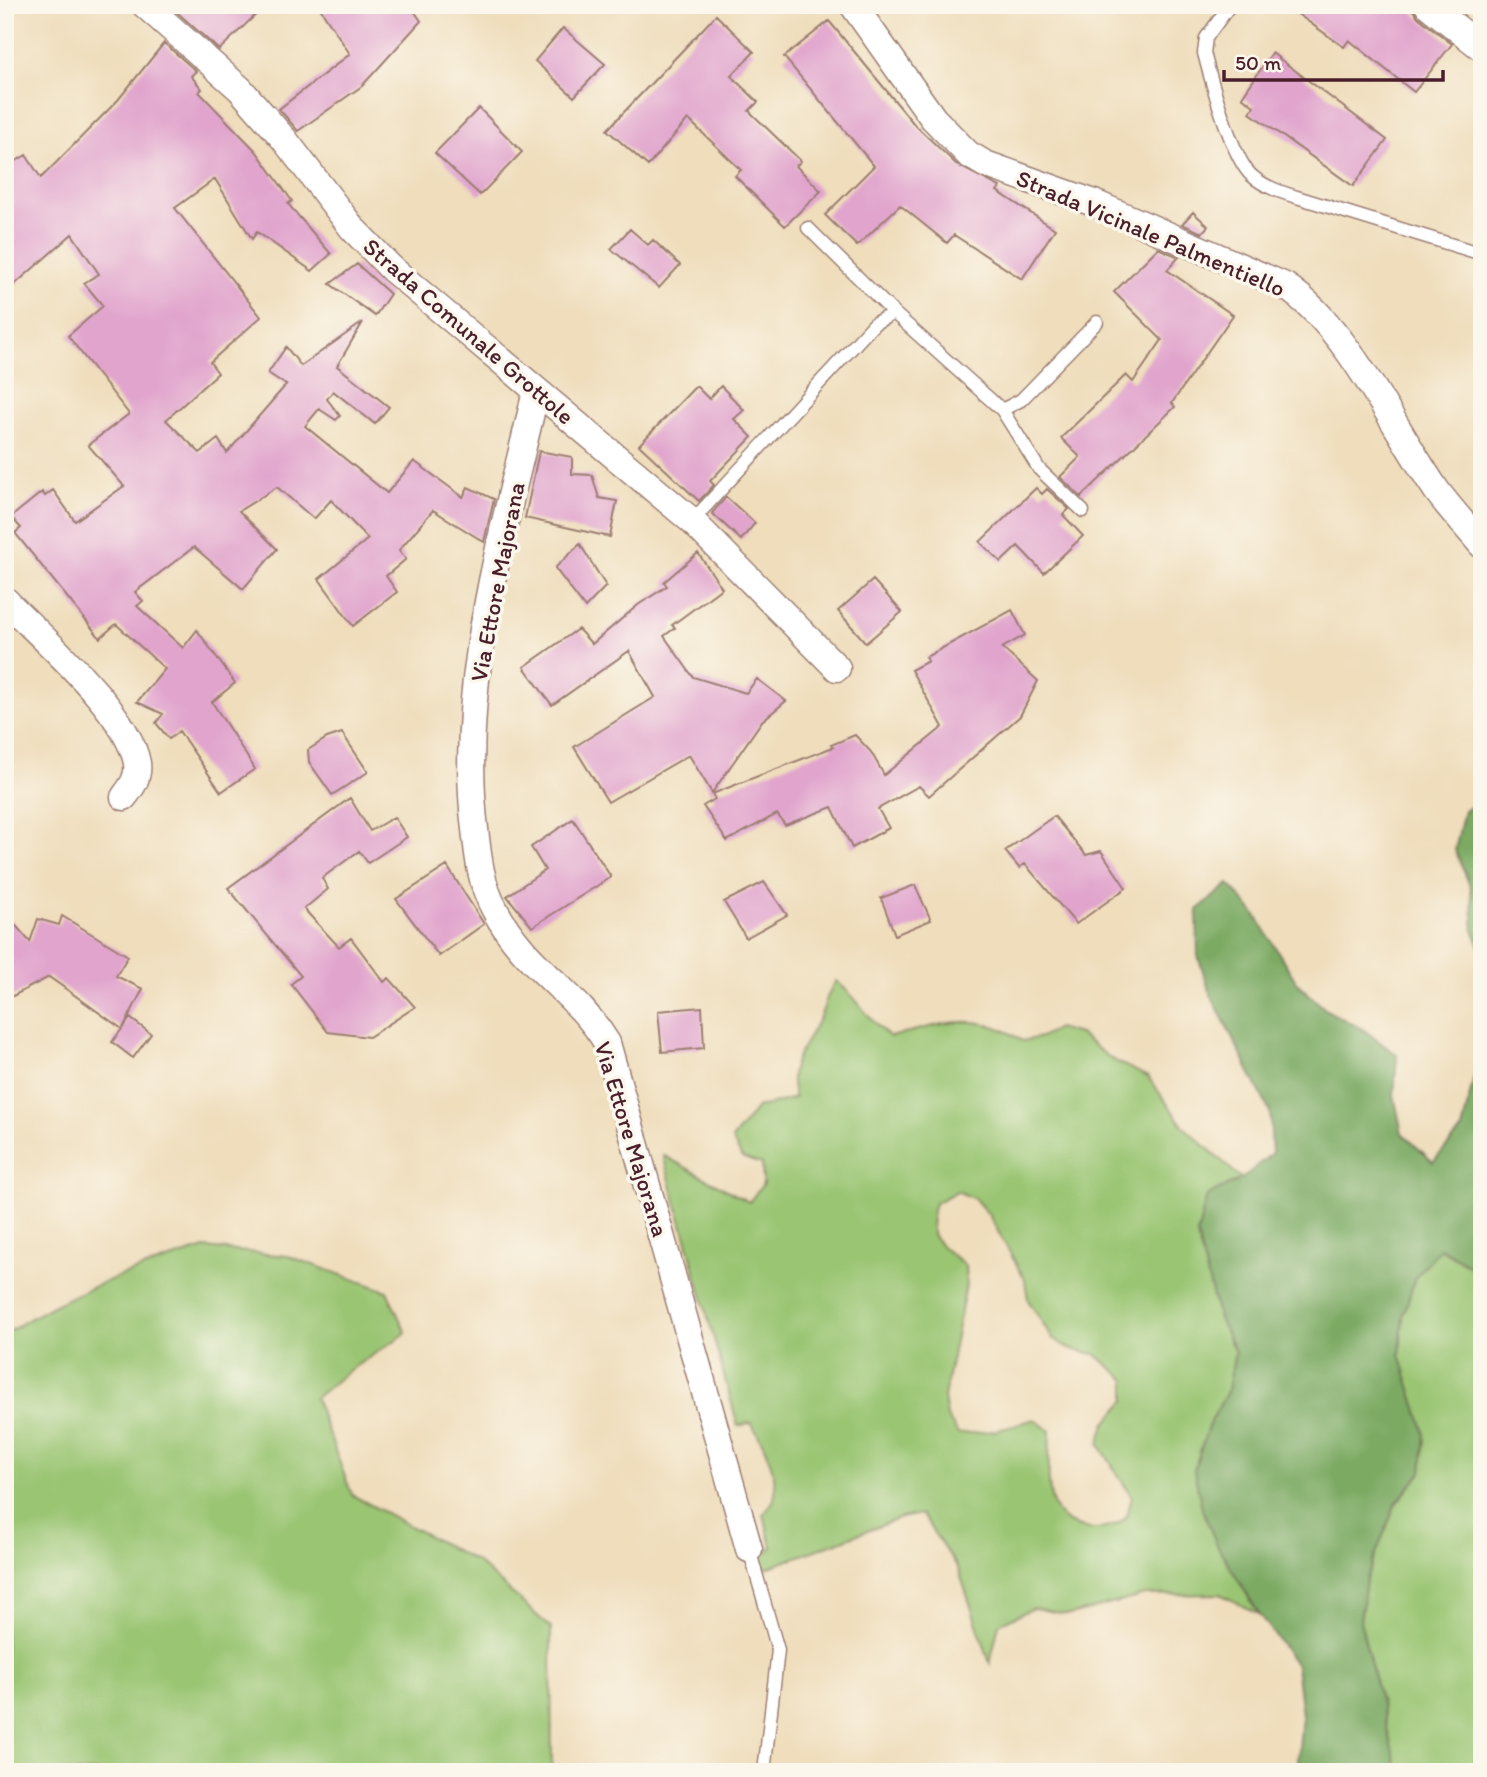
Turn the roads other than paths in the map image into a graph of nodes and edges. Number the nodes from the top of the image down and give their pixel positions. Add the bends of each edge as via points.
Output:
1 (145, 5) edge
2 (853, 5) edge
3 (1230, 5) edge
4 (1428, 5) edge
5 (1482, 48) edge
6 (808, 228) dead end
7 (1482, 254) edge
8 (894, 313) junction
9 (1097, 322) dead end
10 (536, 391) junction
11 (1002, 410) junction
12 (1083, 511) dead end
13 (692, 521) junction
14 (1482, 545) edge
15 (5, 600) edge
16 (837, 667) dead end
17 (124, 797) dead end
18 (749, 1549) joint
19 (764, 1772) edge

1 - 10 street, Strada Comunale Grottole via 240,89 353,229 392,269
2 - 14 street, Strada Vicinale Palmentiello via 933,118 968,154 1170,236 1307,300 1335,332 1438,493
3 - 7 lane via 1206,38 1204,53 1239,159 1250,174 1288,195
4 - 5 street
6 - 8 lane
8 - 11 lane
8 - 13 lane via 875,323
9 - 11 lane via 1021,400
10 - 13 street, Strada Comunale Grottole
10 - 18 street, Via Ettore Majorana via 489,598 469,741 470,790 482,877 510,938 538,971 578,1004 607,1043
11 - 12 lane via 1039,469
13 - 16 street, Strada Comunale Grottole
15 - 17 street via 112,713 137,763 134,785
18 - 19 lane via 778,1650

